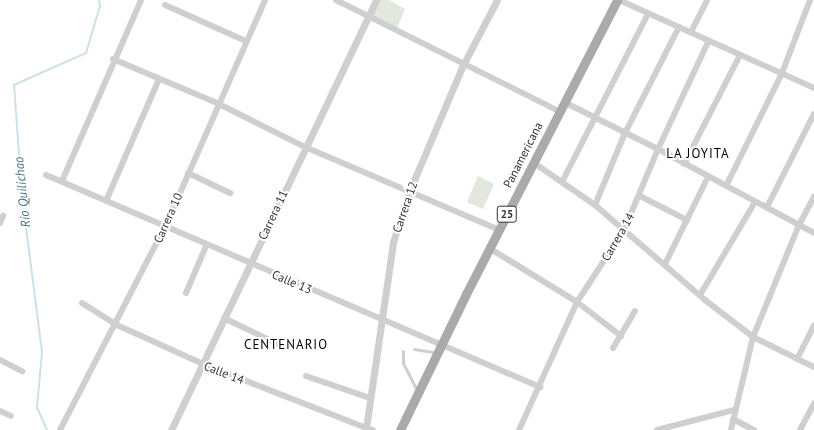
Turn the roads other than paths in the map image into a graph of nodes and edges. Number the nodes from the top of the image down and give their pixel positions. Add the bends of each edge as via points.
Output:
1 (141, 0) edge
2 (265, 0) edge
3 (336, 0) edge
4 (376, 0) edge
5 (496, 0) edge
6 (611, 0) edge
7 (618, 0) edge
8 (707, 0) edge
9 (810, 0) edge
10 (165, 4) dead end
11 (648, 14) junction
12 (368, 16) junction
13 (679, 27) junction
14 (691, 32) junction
15 (709, 40) junction
16 (246, 41) junction
17 (740, 55) junction
18 (113, 59) junction
19 (463, 65) junction
20 (782, 73) junction
21 (159, 79) junction
22 (814, 88) edge
23 (564, 102) junction
24 (217, 103) junction
25 (555, 110) junction
26 (814, 114) edge
27 (595, 119) junction
28 (625, 133) junction
29 (305, 147) junction
30 (658, 148) junction
31 (534, 163) junction
32 (684, 164) junction
33 (188, 173) junction
34 (46, 175) dead end
35 (708, 177) junction
36 (62, 181) junction
37 (562, 182) junction
38 (726, 186) junction
39 (409, 192) junction
40 (230, 193) dead end
41 (640, 196) junction
42 (814, 198) edge
43 (106, 201) junction
44 (755, 202) junction
45 (595, 205) junction
46 (767, 207) junction
47 (3, 216) dead end
48 (687, 220) junction
49 (0, 223) edge
50 (799, 225) junction
51 (165, 227) junction
52 (495, 228) junction
53 (624, 230) junction
54 (814, 233) edge
55 (206, 246) junction
56 (489, 248) junction
57 (250, 264) junction
58 (665, 264) junction
59 (186, 293) dead end
60 (700, 295) junction
61 (577, 302) junction
62 (82, 303) dead end
63 (635, 311) dead end
64 (224, 318) junction
65 (382, 321) junction
66 (117, 325) junction
67 (814, 325) edge
68 (620, 336) junction
69 (753, 337) junction
70 (284, 346) dead end
71 (437, 348) junction
72 (613, 348) dead end
73 (414, 349) dead end
74 (403, 351) dead end
75 (797, 359) junction
76 (0, 360) edge
77 (203, 364) junction
78 (814, 367) edge
79 (22, 371) dead end
80 (306, 376) dead end
81 (540, 387) junction
82 (416, 389) junction
83 (370, 398) junction
84 (814, 404) edge
85 (734, 410) junction
86 (0, 411) edge
87 (11, 416) dead end
88 (807, 417) junction
89 (733, 419) junction
90 (814, 420) edge
91 (686, 423) junction
92 (368, 429) edge
93 (60, 430) edge
94 (171, 430) edge
95 (395, 430) edge
96 (400, 430) edge
97 (519, 430) edge
98 (657, 430) edge
99 (686, 430) edge
100 (731, 430) edge
101 (754, 430) edge
102 (800, 430) edge

1 - 18 street
2 - 16 street, Carrera 10
3 - 12 street
4 - 12 street, Carrera 11
5 - 19 street, Carrera 12
6 - 25 main road, Panamericana / 25
7 - 11 street
7 - 23 main road, Panamericana / 25
8 - 14 street
9 - 20 street
10 - 16 street
11 - 13 street
11 - 27 street
12 - 19 street
12 - 29 street, Carrera 11
13 - 14 street
13 - 28 street
14 - 15 street
15 - 17 street
15 - 30 street, Carrera 14
16 - 24 street, Carrera 10
17 - 20 street
17 - 32 street
18 - 21 street
18 - 36 street
19 - 25 street
19 - 39 street, Carrera 12
20 - 22 street
20 - 38 street
21 - 24 street
21 - 43 street
23 - 27 street
23 - 31 main road, Panamericana / 25
24 - 29 street
24 - 33 street, Carrera 10
25 - 52 main road, Panamericana / 25
26 - 46 street
27 - 28 street
27 - 37 street
28 - 30 street
28 - 45 street
29 - 39 street
29 - 57 street, Carrera 11
30 - 32 street
30 - 41 street, Carrera 14
31 - 37 street
31 - 56 main road, Panamericana / 25
32 - 35 street
33 - 40 street
33 - 51 street, Carrera 10
34 - 36 street, Calle 13
35 - 38 street
35 - 48 street
36 - 43 street, Calle 13
37 - 45 street
38 - 44 street
39 - 52 street
39 - 65 street, Carrera 12 via 393,242
41 - 48 street
41 - 53 street, Carrera 14
42 - 50 street
43 - 51 street, Calle 13
44 - 46 street
44 - 60 street
45 - 53 street
46 - 50 street
47 - 49 street
48 - 58 street
50 - 54 street
50 - 69 street
51 - 55 street, Calle 13
51 - 66 street, Carrera 10
52 - 71 main road, Panamericana / 25
53 - 58 street
53 - 61 street, Carrera 14
55 - 57 street, Calle 13
55 - 59 street
56 - 61 street
56 - 71 main road, Panamericana / 25
57 - 64 street, Carrera 11
57 - 65 street, Calle 13
58 - 60 street
60 - 69 street
61 - 68 street
61 - 81 street, Carrera 14
62 - 66 street, Calle 14
63 - 68 street
64 - 70 street
64 - 77 street, Carrera 11
65 - 71 street, Calle 13
65 - 83 street, Carrera 12
66 - 77 street, Calle 14
66 - 93 street, Carrera 10
67 - 75 street
68 - 72 street
69 - 75 street
69 - 85 street
71 - 73 lane
71 - 81 street, Calle 13
71 - 82 main road, Panamericana / 25
71 - 96 main road, Panamericana / 25
74 - 82 lane via 403,363
75 - 78 street
76 - 79 street
77 - 92 street, Calle 14
77 - 94 street, Carrera 11
80 - 83 street
81 - 97 street, Carrera 14
82 - 95 main road, Panamericana / 25
83 - 92 street, Carrera 12
84 - 88 street
85 - 89 street
85 - 91 street
86 - 87 street
88 - 90 street
88 - 102 street
89 - 100 street
89 - 101 street
91 - 98 street
91 - 99 street

